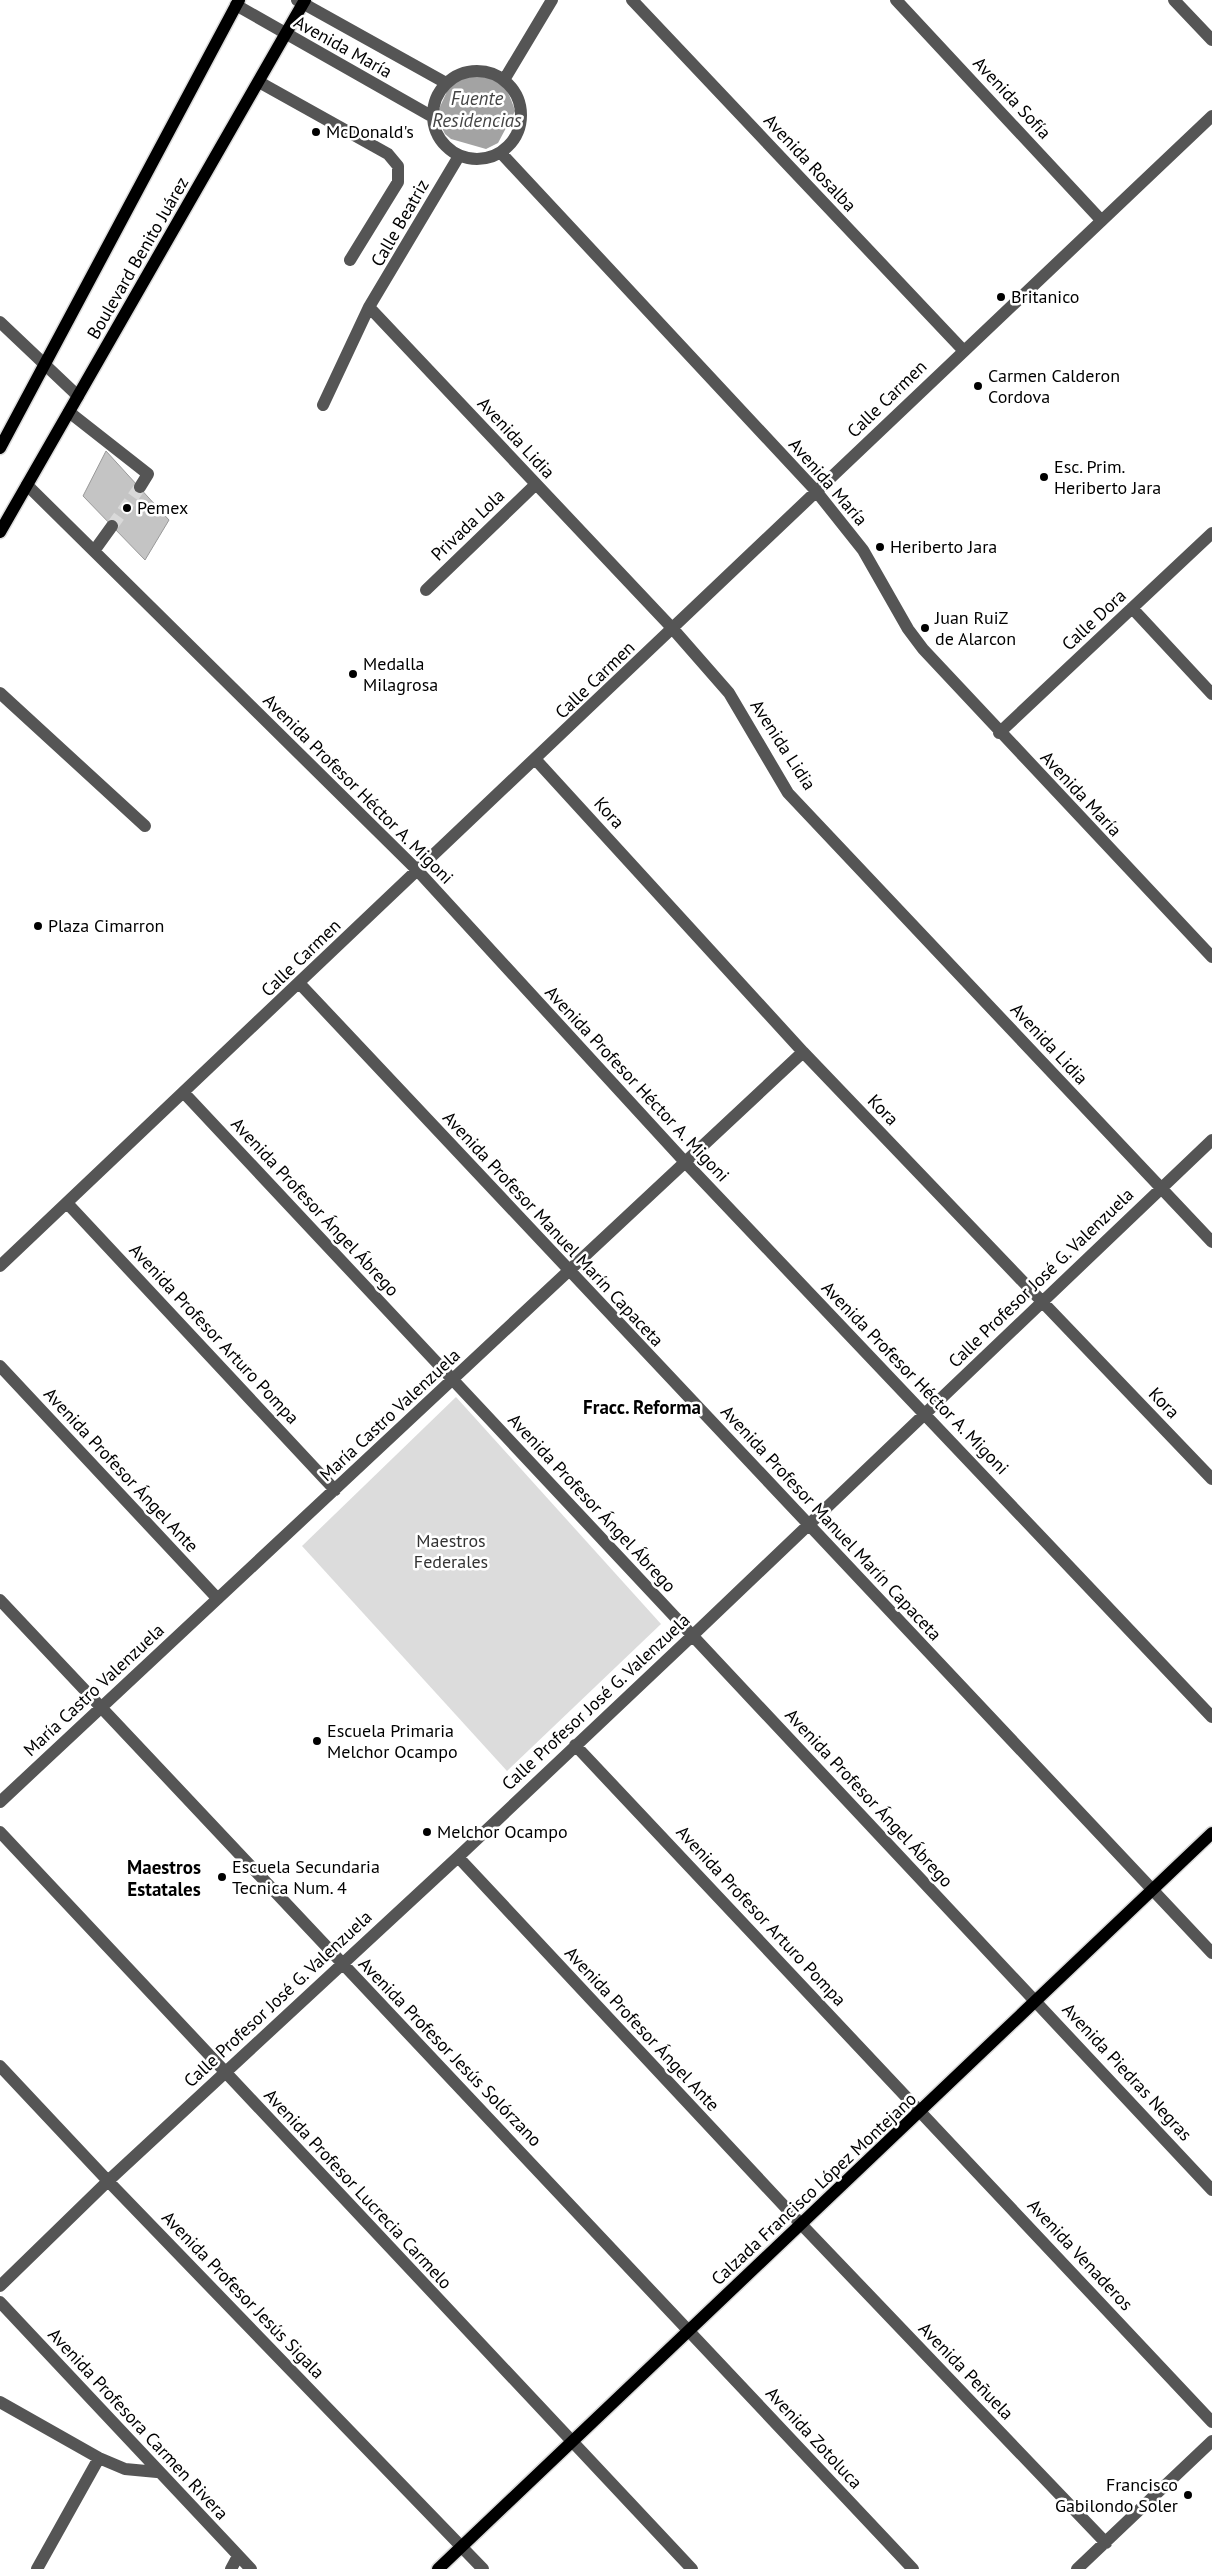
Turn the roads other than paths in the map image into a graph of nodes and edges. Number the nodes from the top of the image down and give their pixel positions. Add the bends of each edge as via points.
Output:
1 (552, 0) edge
2 (632, 0) edge
3 (896, 0) edge
4 (1174, 0) edge
5 (302, 1) edge
6 (238, 3) edge
7 (285, 35) junction
8 (1212, 40) edge
9 (504, 80) junction
10 (259, 82) junction
11 (446, 83) junction
12 (1212, 116) edge
13 (433, 117) junction
14 (501, 153) junction
15 (459, 156) junction
16 (1101, 220) junction
17 (350, 260) dead end
18 (369, 307) junction
19 (0, 322) edge
20 (963, 350) junction
21 (45, 364) junction
22 (78, 396) junction
23 (323, 405) dead end
24 (69, 412) junction
25 (0, 448) edge
26 (27, 485) junction
27 (535, 485) junction
28 (140, 487) tunnel mouth
29 (816, 491) junction
30 (112, 526) tunnel mouth
31 (0, 532) edge
32 (1212, 533) edge
33 (94, 551) junction
34 (426, 590) dead end
35 (1132, 608) junction
36 (673, 629) junction
37 (0, 693) edge
38 (1212, 694) edge
39 (1000, 733) junction
40 (536, 760) junction
41 (144, 826) dead end
42 (418, 872) junction
43 (1212, 957) edge
44 (300, 984) junction
45 (803, 1052) junction
46 (185, 1094) junction
47 (1212, 1140) edge
48 (684, 1161) junction
49 (1160, 1188) junction
50 (67, 1203) junction
51 (1212, 1242) edge
52 (0, 1266) edge
53 (567, 1270) junction
54 (1042, 1301) junction
55 (0, 1366) edge
56 (454, 1380) junction
57 (925, 1414) junction
58 (1212, 1479) edge
59 (335, 1490) junction
60 (809, 1525) junction
61 (217, 1598) junction
62 (0, 1600) edge
63 (692, 1636) junction
64 (100, 1709) junction
65 (1212, 1717) edge
66 (575, 1745) junction
67 (0, 1802) edge
68 (0, 1832) edge
69 (1212, 1833) edge
70 (458, 1857) junction
71 (1152, 1890) junction
72 (1212, 1953) edge
73 (342, 1964) junction
74 (1036, 2000) junction
75 (0, 2066) edge
76 (225, 2072) junction
77 (922, 2111) junction
78 (108, 2181) junction
79 (1212, 2190) edge
80 (801, 2224) junction
81 (0, 2286) edge
82 (0, 2302) edge
83 (690, 2330) junction
84 (0, 2402) edge
85 (1212, 2422) edge
86 (1212, 2440) edge
87 (572, 2442) junction
88 (99, 2458) junction
89 (157, 2472) junction
90 (1106, 2543) junction
91 (462, 2546) junction
92 (238, 2556) junction
93 (38, 2569) edge
94 (230, 2569) edge
95 (251, 2569) edge
96 (438, 2569) edge
97 (483, 2569) edge
98 (692, 2569) edge
99 (913, 2569) edge
100 (1077, 2569) edge

1 - 9 street
2 - 20 street, Avenida Rosalba
3 - 16 street, Avenida Sofía
4 - 8 street
5 - 7 main road, Boulevard Benito Juárez
5 - 11 street, Avenida María
6 - 7 street, Avenida María
6 - 21 main road, Boulevard Benito Juárez
7 - 10 main road, Boulevard Benito Juárez
7 - 13 street, Avenida María
9 - 11 street via 490,73 475,71 460,74
9 - 14 street via 515,93 521,117 514,141
10 - 17 street via 388,154 398,166 398,182
10 - 22 main road, Boulevard Benito Juárez
11 - 13 street via 434,105
12 - 16 street, Calle Carmen
13 - 15 street via 441,140
14 - 15 street via 488,158
14 - 29 street, Avenida María
15 - 18 street, Calle Beatriz
16 - 20 street, Calle Carmen
18 - 23 street, Calle Beatriz
18 - 27 street, Avenida Lidia
19 - 21 street
20 - 29 street, Calle Carmen
21 - 22 street
21 - 25 main road, Boulevard Benito Juárez
22 - 24 main road, Boulevard Benito Juárez
24 - 26 main road, Boulevard Benito Juárez
24 - 28 street via 148,474
26 - 31 main road, Boulevard Benito Juárez
26 - 33 street, Avenida Profesor Héctor A. Migoni
27 - 34 street, Privada Lola
27 - 36 street, Avenida Lidia
29 - 36 street, Calle Carmen
29 - 39 street, Avenida María via 863,550 923,649
30 - 33 street
32 - 35 street, Calle Dora
33 - 42 street, Avenida Profesor Héctor A. Migoni
35 - 38 street
35 - 39 street, Calle Dora
36 - 40 street, Calle Carmen
36 - 49 street, Avenida Lidia via 729,693 788,793
37 - 41 street
39 - 43 street, Avenida María
40 - 42 street, Calle Carmen
40 - 45 street, Kora
42 - 44 street, Calle Carmen
42 - 48 street, Avenida Profesor Héctor A. Migoni
44 - 46 street, Calle Carmen
44 - 53 street, Avenida Profesor Manuel Marín Capaceta
45 - 48 street, María Castro Valenzuela
45 - 54 street, Kora
46 - 50 street, Calle Carmen
46 - 56 street, Avenida Profesor Ángel Ábrego
47 - 49 street, Calle Profesor José G. Valenzuela
48 - 53 street, María Castro Valenzuela
48 - 57 street, Avenida Profesor Héctor A. Migoni
49 - 51 street, Avenida Lidia
49 - 54 street, Calle Profesor José G. Valenzuela
50 - 52 street, Calle Carmen
50 - 59 street, Avenida Profesor Arturo Pompa
53 - 56 street, María Castro Valenzuela
53 - 60 street, Avenida Profesor Manuel Marín Capaceta
54 - 57 street, Calle Profesor José G. Valenzuela
54 - 58 street, Kora
55 - 61 street, Avenida Profesor Ángel Ante
56 - 59 street, María Castro Valenzuela
56 - 63 street, Avenida Profesor Ángel Ábrego
57 - 60 street, Calle Profesor José G. Valenzuela
57 - 65 street, Avenida Profesor Héctor A. Migoni
59 - 61 street, María Castro Valenzuela
60 - 63 street, Calle Profesor José G. Valenzuela
60 - 71 street, Avenida Profesor Manuel Marín Capaceta
61 - 64 street, María Castro Valenzuela
62 - 64 street, Avenida Profesor Jesús Solórzano
63 - 66 street, Calle Profesor José G. Valenzuela
63 - 74 street, Avenida Profesor Ángel Ábrego
64 - 67 street, María Castro Valenzuela
64 - 73 street, Avenida Profesor Jesús Solórzano
66 - 70 street, Calle Profesor José G. Valenzuela
66 - 77 street, Avenida Profesor Arturo Pompa
68 - 76 street, Avenida Profesor Lucrecia Carmelo
69 - 71 main road, Calzada Francisco López Montejano
70 - 73 street, Calle Profesor José G. Valenzuela
70 - 80 street, Avenida Profesor Ángel Ante
71 - 72 street, Avenida Profesor Manuel Marín Capaceta
71 - 74 main road, Calzada Francisco López Montejano
73 - 76 street, Calle Profesor José G. Valenzuela
73 - 83 street, Avenida Profesor Jesús Solórzano
74 - 77 main road, Calzada Francisco López Montejano
74 - 79 street, Avenida Piedras Negras
75 - 78 street, Avenida Profesor Jesús Sigala
76 - 78 street, Calle Profesor José G. Valenzuela
76 - 87 street, Avenida Profesor Lucrecia Carmelo
77 - 80 main road, Calzada Francisco López Montejano
77 - 85 street, Avenida Venaderos
78 - 81 street, Calle Profesor José G. Valenzuela
78 - 91 street, Avenida Profesor Jesús Sigala
80 - 83 main road, Calzada Francisco López Montejano
80 - 90 street, Avenida Peñuela
82 - 89 street, Avenida Profesora Carmen Rivera
83 - 87 main road, Calzada Francisco López Montejano
83 - 99 street, Avenida Zotoluca
84 - 88 street
86 - 90 street
87 - 91 main road, Calzada Francisco López Montejano
87 - 98 street, Avenida Profesor Lucrecia Carmelo
88 - 89 street via 125,2469
88 - 93 street
89 - 92 street, Avenida Profesora Carmen Rivera
90 - 100 street
91 - 96 main road, Calzada Francisco López Montejano
91 - 97 street, Avenida Profesor Jesús Sigala
92 - 94 street
92 - 95 street, Avenida Profesora Carmen Rivera

